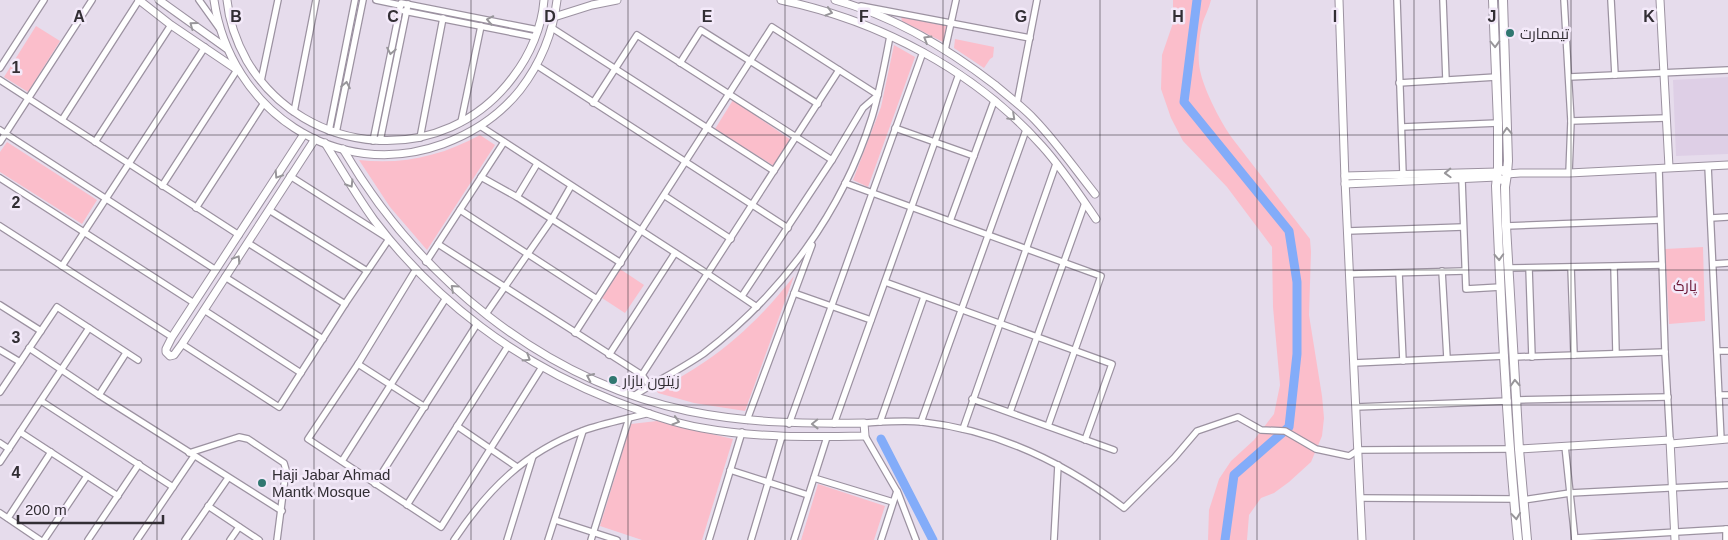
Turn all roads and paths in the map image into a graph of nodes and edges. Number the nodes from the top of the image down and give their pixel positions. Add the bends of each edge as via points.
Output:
1 (44, 0) edge
2 (92, 0) edge
3 (139, 0) edge
4 (158, 0) edge
5 (198, 0) edge
6 (214, 0) edge
7 (227, 0) edge
8 (278, 0) edge
9 (316, 0) edge
10 (354, 0) edge
11 (376, 0) edge
12 (544, 0) edge
13 (617, 0) edge
14 (781, 0) edge
15 (835, 0) edge
16 (956, 0) edge
17 (1037, 0) edge
18 (1340, 0) edge
19 (1397, 0) edge
20 (1443, 0) edge
21 (1493, 0) edge
22 (1503, 0) edge
23 (1564, 0) edge
24 (1611, 0) edge
25 (1660, 0) edge
26 (363, 1) edge
27 (559, 1) edge
28 (852, 4) junction
29 (403, 6) edge
30 (150, 8) junction
31 (554, 17) junction
32 (443, 18) junction
33 (952, 22) junction
34 (171, 25) junction
35 (481, 26) junction
36 (219, 28) junction
37 (552, 28) junction
38 (536, 33) junction
39 (890, 36) junction
40 (1030, 38) junction
41 (205, 47) junction
42 (226, 48) junction
43 (945, 50) junction
44 (923, 52) junction
45 (750, 61) junction
46 (680, 62) junction
47 (536, 65) junction
48 (0, 68) edge
49 (238, 70) junction
50 (615, 70) junction
51 (840, 70) junction
52 (1728, 70) edge
53 (1665, 73) junction
54 (959, 74) junction
55 (982, 75) junction
56 (1615, 75) junction
57 (1496, 77) junction
58 (1569, 77) junction
59 (0, 80) edge
60 (1446, 80) junction
61 (261, 82) junction
62 (1399, 84) junction
63 (975, 85) junction
64 (728, 94) junction
65 (28, 99) junction
66 (994, 101) junction
67 (264, 103) junction
68 (593, 103) junction
69 (1017, 103) junction
70 (818, 104) junction
71 (294, 112) junction
72 (1666, 118) junction
73 (62, 120) junction
74 (1571, 121) junction
75 (462, 122) junction
76 (1498, 123) junction
77 (480, 126) junction
78 (707, 128) junction
79 (895, 128) junction
80 (1402, 128) junction
81 (1026, 130) junction
82 (3, 132) edge
83 (332, 132) junction
84 (304, 134) junction
85 (796, 137) junction
86 (420, 138) junction
87 (315, 139) junction
88 (377, 141) junction
89 (0, 142) edge
90 (95, 142) junction
91 (504, 142) junction
92 (935, 142) junction
93 (325, 143) junction
94 (343, 149) junction
95 (974, 156) junction
96 (832, 160) junction
97 (686, 162) junction
98 (129, 164) junction
99 (537, 164) junction
100 (1056, 164) junction
101 (1728, 165) edge
102 (1708, 166) junction
103 (1669, 168) junction
104 (1659, 169) junction
105 (774, 171) junction
106 (1497, 173) junction
107 (1569, 173) junction
108 (1403, 174) junction
109 (1506, 175) junction
110 (290, 176) junction
111 (481, 177) junction
112 (0, 178) edge
113 (1083, 179) junction
114 (1345, 180) junction
115 (1462, 180) junction
116 (845, 183) junction
117 (162, 186) junction
118 (571, 186) junction
119 (1074, 187) junction
120 (872, 193) junction
121 (1095, 194) dead end
122 (665, 196) junction
123 (517, 197) junction
124 (106, 199) junction
125 (1085, 203) junction
126 (753, 204) junction
127 (912, 207) junction
128 (196, 208) junction
129 (269, 210) junction
130 (460, 210) junction
131 (1728, 217) edge
132 (1710, 218) junction
133 (552, 219) junction
134 (1096, 219) dead end
135 (1660, 220) junction
136 (950, 221) junction
137 (0, 226) edge
138 (1506, 226) junction
139 (1463, 227) junction
140 (788, 228) junction
141 (642, 231) junction
142 (1348, 231) junction
143 (84, 233) junction
144 (239, 235) junction
145 (988, 235) junction
146 (815, 236) junction
147 (389, 239) junction
148 (731, 239) junction
149 (248, 243) junction
150 (438, 244) junction
151 (1026, 248) junction
152 (675, 253) junction
153 (528, 254) junction
154 (426, 262) junction
155 (1064, 262) junction
156 (622, 263) junction
157 (1728, 263) edge
158 (1713, 264) junction
159 (1662, 265) junction
160 (62, 266) junction
161 (1614, 266) junction
162 (1571, 267) junction
163 (1508, 268) junction
164 (1529, 268) junction
165 (416, 269) junction
166 (216, 270) junction
167 (367, 271) junction
168 (1442, 271) junction
169 (1465, 271) junction
170 (1399, 273) junction
171 (439, 274) junction
172 (708, 274) junction
173 (1350, 274) junction
174 (226, 277) junction
175 (884, 282) junction
176 (430, 284) junction
177 (506, 288) junction
178 (1501, 288) junction
179 (794, 293) junction
180 (742, 296) junction
181 (924, 297) junction
182 (446, 298) junction
183 (597, 299) junction
184 (194, 303) junction
185 (344, 304) junction
186 (0, 305) edge
187 (832, 306) junction
188 (757, 307) junction
189 (204, 310) junction
190 (962, 310) junction
191 (486, 314) junction
192 (871, 320) junction
193 (477, 324) junction
194 (999, 324) junction
195 (89, 328) junction
196 (40, 331) junction
197 (575, 333) junction
198 (172, 337) junction
199 (1037, 337) junction
200 (323, 339) junction
201 (182, 344) junction
202 (508, 346) junction
203 (29, 348) junction
204 (0, 350) edge
205 (1074, 351) junction
206 (1717, 351) junction
207 (1728, 351) edge
208 (1665, 352) junction
209 (126, 353) junction
210 (1616, 353) junction
211 (610, 355) junction
212 (1574, 355) junction
213 (1505, 356) junction
214 (1532, 357) junction
215 (1447, 358) junction
216 (1514, 358) junction
217 (138, 360) dead end
218 (1403, 361) junction
219 (20, 362) junction
220 (1354, 363) junction
221 (358, 364) junction
222 (542, 367) junction
223 (61, 370) junction
224 (302, 373) junction
225 (642, 375) junction
226 (390, 384) junction
227 (650, 386) junction
228 (0, 392) edge
229 (99, 395) junction
230 (635, 395) junction
231 (1728, 395) edge
232 (1719, 396) junction
233 (1668, 398) junction
234 (972, 399) junction
235 (41, 401) junction
236 (1512, 401) junction
237 (425, 406) junction
238 (1356, 407) junction
239 (1010, 412) junction
240 (649, 413) junction
241 (706, 414) junction
242 (629, 418) junction
243 (747, 420) junction
244 (880, 422) junction
245 (922, 422) junction
246 (864, 423) junction
247 (789, 424) junction
248 (834, 424) junction
249 (457, 426) junction
250 (1048, 426) junction
251 (703, 428) junction
252 (962, 429) junction
253 (583, 430) junction
254 (20, 432) junction
255 (742, 432) junction
256 (782, 436) junction
257 (865, 436) junction
258 (827, 437) junction
259 (1085, 440) junction
260 (1724, 440) edge
261 (1670, 442) junction
262 (0, 443) edge
263 (1565, 446) junction
264 (490, 448) junction
265 (9, 449) junction
266 (1514, 449) junction
267 (1114, 450) dead end
268 (1358, 450) junction
269 (51, 452) junction
270 (191, 454) junction
271 (533, 456) junction
272 (0, 462) edge
273 (342, 462) junction
274 (139, 464) junction
275 (1058, 465) junction
276 (517, 467) junction
277 (730, 470) junction
278 (88, 476) junction
279 (228, 478) junction
280 (814, 478) junction
281 (768, 482) junction
282 (375, 484) junction
283 (1728, 485) edge
284 (173, 487) junction
285 (1673, 487) junction
286 (897, 491) junction
287 (1570, 493) junction
288 (808, 495) junction
289 (118, 496) junction
290 (1360, 498) junction
291 (1514, 499) junction
292 (1523, 500) junction
293 (893, 502) junction
294 (408, 505) junction
295 (208, 506) junction
296 (282, 511) junction
297 (0, 513) edge
298 (8, 518) junction
299 (555, 520) junction
300 (238, 527) junction
301 (1727, 529) edge
302 (593, 532) junction
303 (1675, 536) edge
304 (1627, 538) edge
305 (1575, 539) edge
306 (40, 540) edge
307 (44, 540) edge
308 (88, 540) edge
309 (137, 540) edge
310 (185, 540) edge
311 (230, 540) edge
312 (259, 540) edge
313 (277, 540) edge
314 (454, 540) edge
315 (506, 540) edge
316 (548, 540) edge
317 (591, 540) edge
318 (617, 540) edge
319 (709, 540) edge
320 (751, 540) edge
321 (794, 540) edge
322 (881, 540) edge
323 (916, 540) edge
324 (1054, 540) edge
325 (1362, 540) edge
326 (1518, 540) edge
327 (1527, 540) edge
328 (1726, 540) edge

1 - 48 street
2 - 65 street
3 - 30 street
3 - 73 street
4 - 30 street
42 -> 4 street
5 - 36 street
6 - 36 street
7 - 61 street via 236,38
8 - 61 street
9 - 71 street
10 - 26 street
10 - 83 street
11 - 29 street
12 - 38 street
13 - 31 street
14 -> 39 street via 847,18
15 - 28 street
16 - 33 street
17 - 40 street
18 - 114 street
19 - 62 street
20 - 60 street
21 -> 57 main road
109 -> 22 main road
23 - 58 street
24 - 56 street
25 - 53 street
83 -> 26 street
27 - 31 street
28 - 33 street
43 -> 28 street
29 - 32 street
38 -> 29 street
29 - 88 street
30 - 34 street
31 - 37 street
32 - 35 street
32 - 86 street
33 - 40 street
33 - 43 street
34 - 41 street
34 - 90 street
35 - 38 street
35 - 75 street
36 - 42 street
37 - 47 street
37 - 50 street
38 - 75 street via 528,55 508,84 483,108
39 - 44 street
39 - 116 street via 872,116
40 - 69 street
41 - 49 street
41 - 98 street
42 - 49 street
43 - 55 street
44 - 54 street
44 - 79 street
45 - 46 street via 701,30
45 - 51 street via 772,27
45 - 64 street
45 - 70 street
46 - 50 street via 638,36
46 - 64 street
47 - 68 street
47 - 77 street via 508,104
49 - 67 street
49 - 117 street
50 - 68 street
50 - 78 street
51 - 70 street
51 - 96 street via 878,95 863,108
52 - 53 street
53 - 56 street
53 - 72 street
54 - 63 street
54 - 92 street
55 - 63 street
55 - 69 street
56 - 58 street
57 - 60 street
57 - 76 main road
58 - 74 street
59 - 65 street
60 - 62 street
61 - 71 street
62 - 80 street
63 - 66 street
64 - 78 street
64 - 85 street
65 - 73 street
65 - 82 street
66 -> 81 street
66 - 95 street
67 - 84 street
67 - 128 street
68 - 97 street
69 - 113 street via 1053,140
70 - 85 street
71 - 83 street
72 - 74 street
72 - 103 street
73 - 90 street
74 - 107 street
75 - 86 street
76 - 80 street
76 - 106 main road
77 - 91 street
77 - 94 street via 450,142 410,152 383,154
78 - 97 street
78 - 105 street
79 - 92 street
79 - 120 street
80 - 108 street
81 - 100 street
81 - 145 street
82 - 89 street
82 - 124 street
83 - 88 street
84 - 87 street
84 -> 144 street
85 - 96 street
85 - 105 street
86 - 88 street
87 - 93 street
87 - 110 street
90 - 98 street
91 - 99 street
91 - 111 street
92 - 95 street
92 - 127 street
93 - 94 street
93 -> 147 street via 359,199
94 - 154 street via 374,199
95 - 136 street
96 - 140 street
97 - 122 street
97 - 126 street
98 - 117 street
98 - 124 street
99 - 118 street
99 - 123 street
100 - 119 street
100 - 151 street
101 - 102 street
102 - 103 street
102 - 132 street
103 - 104 street
104 - 107 street
104 - 135 street
105 - 126 street
106 -> 108 street
106 - 109 main road via 1501,180
106 - 115 street
106 -> 178 main road
107 - 109 street
108 - 114 street
109 - 138 main road
110 - 129 street
110 - 147 street
111 - 123 street
111 - 130 street
112 - 143 street
113 - 119 street
113 - 121 street
114 - 115 street
114 - 142 street
115 - 139 street
116 - 120 street
116 - 146 street
117 - 128 street
118 - 133 street
118 - 141 street
119 - 125 street
120 - 127 street
120 - 187 street
122 - 141 street
122 - 148 street
123 - 133 street
124 - 143 street
124 - 166 street
125 - 134 street
125 - 155 street
126 - 140 street
126 - 148 street
127 - 136 street
127 - 175 street
128 - 144 street
129 - 149 street
129 - 167 street
130 - 150 street
130 - 153 street
131 - 132 street
132 - 158 street
133 - 153 street
133 - 156 street
135 - 138 street
135 - 159 street
136 - 145 street
137 - 160 street
138 - 163 main road
139 - 142 street
139 - 169 street
140 - 180 street
141 - 152 street
141 - 156 street
142 - 173 street
143 - 160 street
143 - 184 street
144 - 166 street
145 - 151 street
145 - 190 street
146 - 179 street
146 - 188 street
147 - 165 street
147 - 167 street
148 - 172 street
174 -> 149 street
149 - 185 street
150 - 154 street
150 - 177 street
151 - 155 street
151 - 194 street
152 - 172 street
152 - 211 street
153 - 177 street
153 - 183 street
154 - 171 street
155 - 199 street
155 - 205 street via 1102,276
156 - 183 street
157 - 158 street
158 - 206 street
159 - 161 street
159 - 208 street
160 - 198 street
161 - 162 street
161 - 210 street
162 - 164 street
162 - 212 street
163 - 164 street
163 - 216 main road
164 - 214 street
165 - 176 street
165 - 221 street
166 - 184 street
167 - 185 street
168 - 169 street
168 - 170 street
168 - 215 street
169 - 178 street via 1466,289
170 - 173 street
170 - 218 street
171 - 176 street
191 -> 171 street
172 - 180 street
172 - 225 street
173 - 220 street
174 - 189 street
174 - 200 street
175 - 181 street
175 - 192 street
176 - 182 street
177 - 191 street
177 - 197 street
178 - 213 main road
179 - 187 street
179 - 243 street
180 - 188 street
181 - 190 street
181 - 244 street
182 - 193 street
182 - 226 street
183 - 197 street
184 - 198 street
185 - 200 street
186 - 196 street
187 - 192 street
187 - 247 street
188 - 227 street via 701,355
189 - 201 street
189 - 224 street
190 - 194 street
190 - 245 street
230 -> 191 street via 565,366
192 - 248 street
193 - 202 street
193 - 237 street
194 - 199 street
194 - 234 street
195 - 196 street via 57,307
195 - 209 street
195 - 223 street
196 - 203 street
197 - 211 street
198 - 201 street via 166,349 170,356
199 - 205 street
199 - 239 street
200 - 224 street
201 - 224 street via 279,407
202 -> 222 street
202 - 249 street
203 - 219 street
203 - 223 street
204 - 219 street
205 - 250 street
205 - 259 street via 1112,364
206 - 207 street
206 - 232 street
208 - 210 street
208 - 233 street
209 - 217 street
209 - 229 street
210 - 212 street
211 - 225 street
212 - 214 street
213 - 215 street
213 - 236 main road
214 - 216 street
215 - 218 street
236 -> 216 main road
218 - 220 street
219 - 228 street
220 - 238 street
221 - 226 street
221 - 273 street via 308,439
222 - 240 street via 592,392
222 - 264 street
223 - 229 street
223 - 235 street
225 - 227 street
226 - 237 street
226 - 273 street
227 - 230 street
229 - 270 street
230 - 241 street
231 - 232 street
232 - 260 street
233 - 236 street
233 - 261 street
234 - 239 street
234 - 252 street
235 - 254 street
235 - 274 street
236 - 238 street
236 - 266 main road
237 - 282 street
238 - 268 street
239 - 250 street
240 - 242 street
240 -> 251 street
241 - 243 street
241 - 251 street
242 - 253 street
242 - 302 street
243 - 247 street
244 - 245 street
244 - 246 street
245 - 252 street
246 - 248 street
246 - 257 street
248 -> 247 street
249 - 264 street
249 - 294 street
250 - 259 street
251 - 255 street
252 - 275 street via 1024,449
253 - 271 street
253 - 299 street
254 - 265 street
254 - 269 street
255 - 256 street
255 - 277 street
256 - 258 street
256 - 281 street
257 - 258 street
257 - 286 street
258 - 280 street
259 - 267 street
260 - 261 street
261 - 263 street
261 - 285 street
262 - 265 street
263 - 266 street
263 - 287 street
264 - 276 street
264 - 294 street via 440,527
265 - 272 street
266 - 268 street
266 - 291 main road
266 - 292 main road
268 - 275 street via 1348,456 1316,450 1285,431 1261,430 1238,417 1197,431 1124,508
268 - 290 street
269 - 278 street
269 - 298 street
270 - 279 street
270 - 284 street
270 - 296 street via 239,436 248,439 284,463
271 - 276 street
271 - 315 street
273 - 282 street
274 - 284 street
274 - 289 street
275 - 324 street
276 - 314 street via 479,504
277 - 281 street
277 - 319 street
278 - 289 street
278 - 307 street
279 - 295 street
279 - 296 street
280 - 288 street
280 - 293 street
281 - 288 street
281 - 320 street
282 - 294 street
283 - 285 street
284 - 309 street
285 - 287 street
285 - 303 street
286 - 293 street
286 - 323 street
287 - 292 street
287 - 305 street
288 - 321 street
289 - 308 street
290 - 291 street
290 - 325 street
291 -> 326 main road
292 - 327 main road
293 - 322 street
295 - 300 street
295 - 310 street
296 - 313 street
297 - 298 street
298 - 306 street
299 - 302 street
299 - 316 street
300 - 311 street
300 - 312 street
301 - 303 street
301 - 328 street
302 - 317 street
302 - 318 street
303 - 304 street
304 - 305 street

